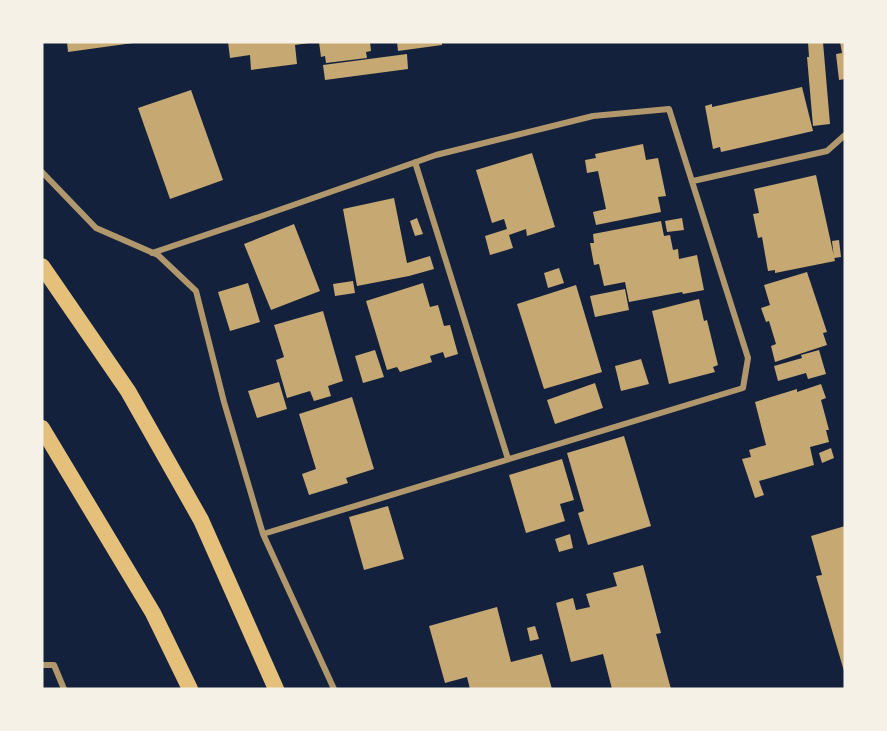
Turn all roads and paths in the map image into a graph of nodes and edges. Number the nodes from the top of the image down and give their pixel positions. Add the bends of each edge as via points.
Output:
1 (845, 135) edge
2 (415, 162) junction
3 (42, 172) edge
4 (693, 181) junction
5 (152, 253) junction
6 (42, 266) edge
7 (42, 428) edge
8 (508, 459) junction
9 (263, 534) junction
10 (42, 665) edge
11 (64, 689) edge
12 (190, 689) edge
13 (276, 689) edge
14 (334, 689) edge

1 - 4 street via 827,151
2 - 4 street via 593,116 669,109
2 - 5 street
2 - 8 street
3 - 5 street via 96,228
4 - 8 street via 748,358 743,388
5 - 9 street via 196,291
6 - 13 highway via 128,391 201,520
7 - 12 highway via 153,613
8 - 9 street
9 - 14 street
10 - 11 street via 54,665

